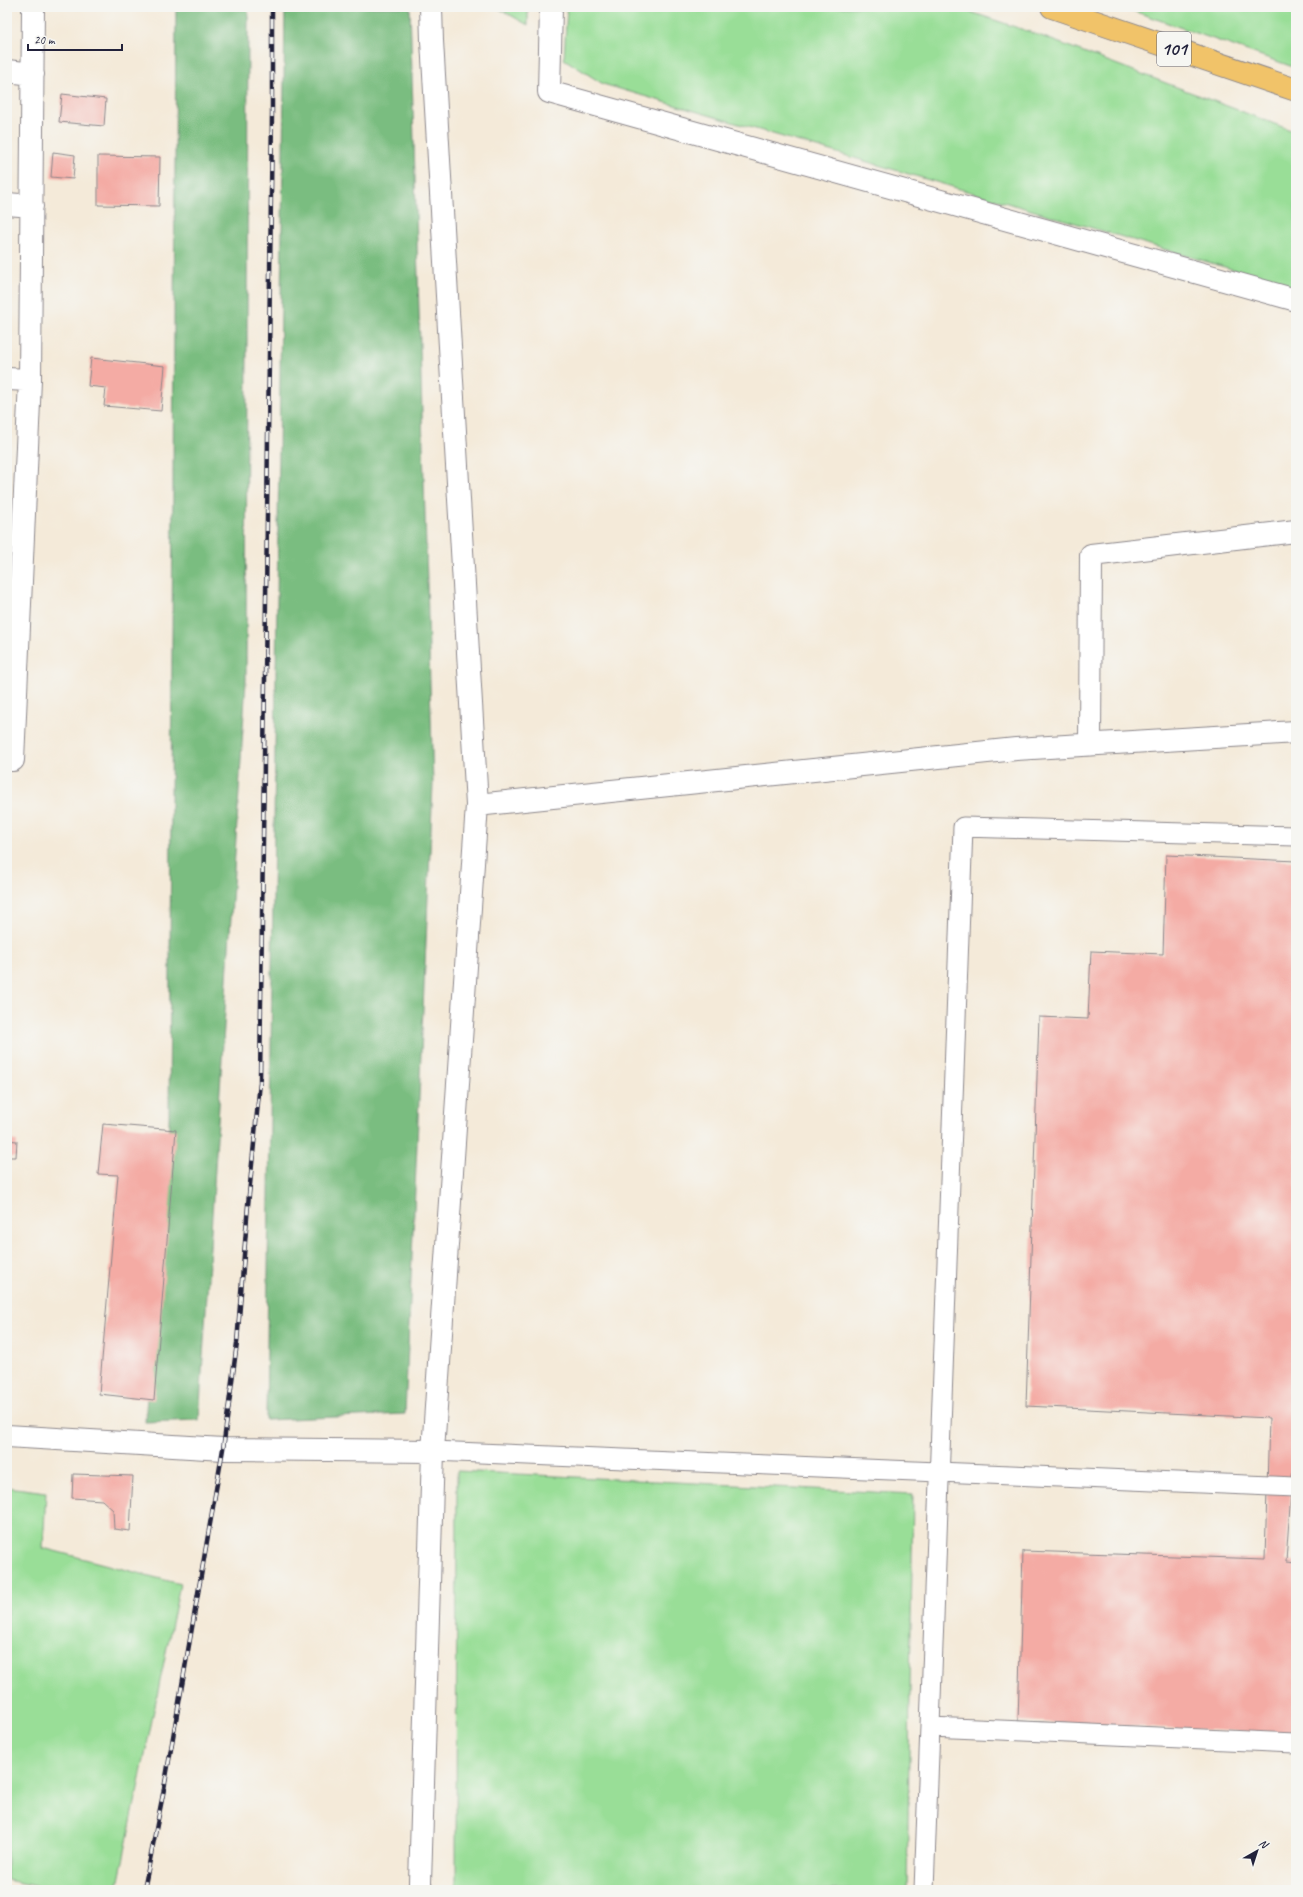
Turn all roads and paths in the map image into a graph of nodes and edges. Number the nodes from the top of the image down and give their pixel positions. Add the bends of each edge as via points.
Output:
1 (33, 7) edge
2 (431, 7) edge
3 (551, 7) edge
4 (1052, 7) edge
5 (7, 71) edge
6 (33, 74) junction
7 (1296, 90) edge
8 (7, 204) edge
9 (32, 206) junction
10 (1296, 300) edge
11 (7, 379) edge
12 (30, 380) junction
13 (16, 473) edge
14 (1296, 531) edge
15 (13, 620) edge
16 (1296, 732) edge
17 (1090, 744) junction
18 (7, 760) edge
19 (477, 804) junction
20 (1296, 836) edge
21 (7, 1436) edge
22 (433, 1452) junction
23 (939, 1472) junction
24 (1296, 1487) edge
25 (930, 1727) junction
26 (1296, 1743) edge
27 (421, 1890) edge
28 (924, 1890) edge

1 - 6 street
2 - 19 street
3 - 10 street via 549,92
4 - 7 highway, 101
5 - 6 street
6 - 9 street
8 - 9 street
9 - 12 street
11 - 12 street
12 - 13 street
13 - 15 street
14 - 17 street via 1091,555
15 - 18 street via 13,760
16 - 17 street
17 - 19 street via 1016,749
19 - 22 street
20 - 23 lane via 963,827
21 - 22 street via 223,1449
22 - 23 lane
22 - 27 street
23 - 24 lane
23 - 25 lane
25 - 26 lane
25 - 28 lane

